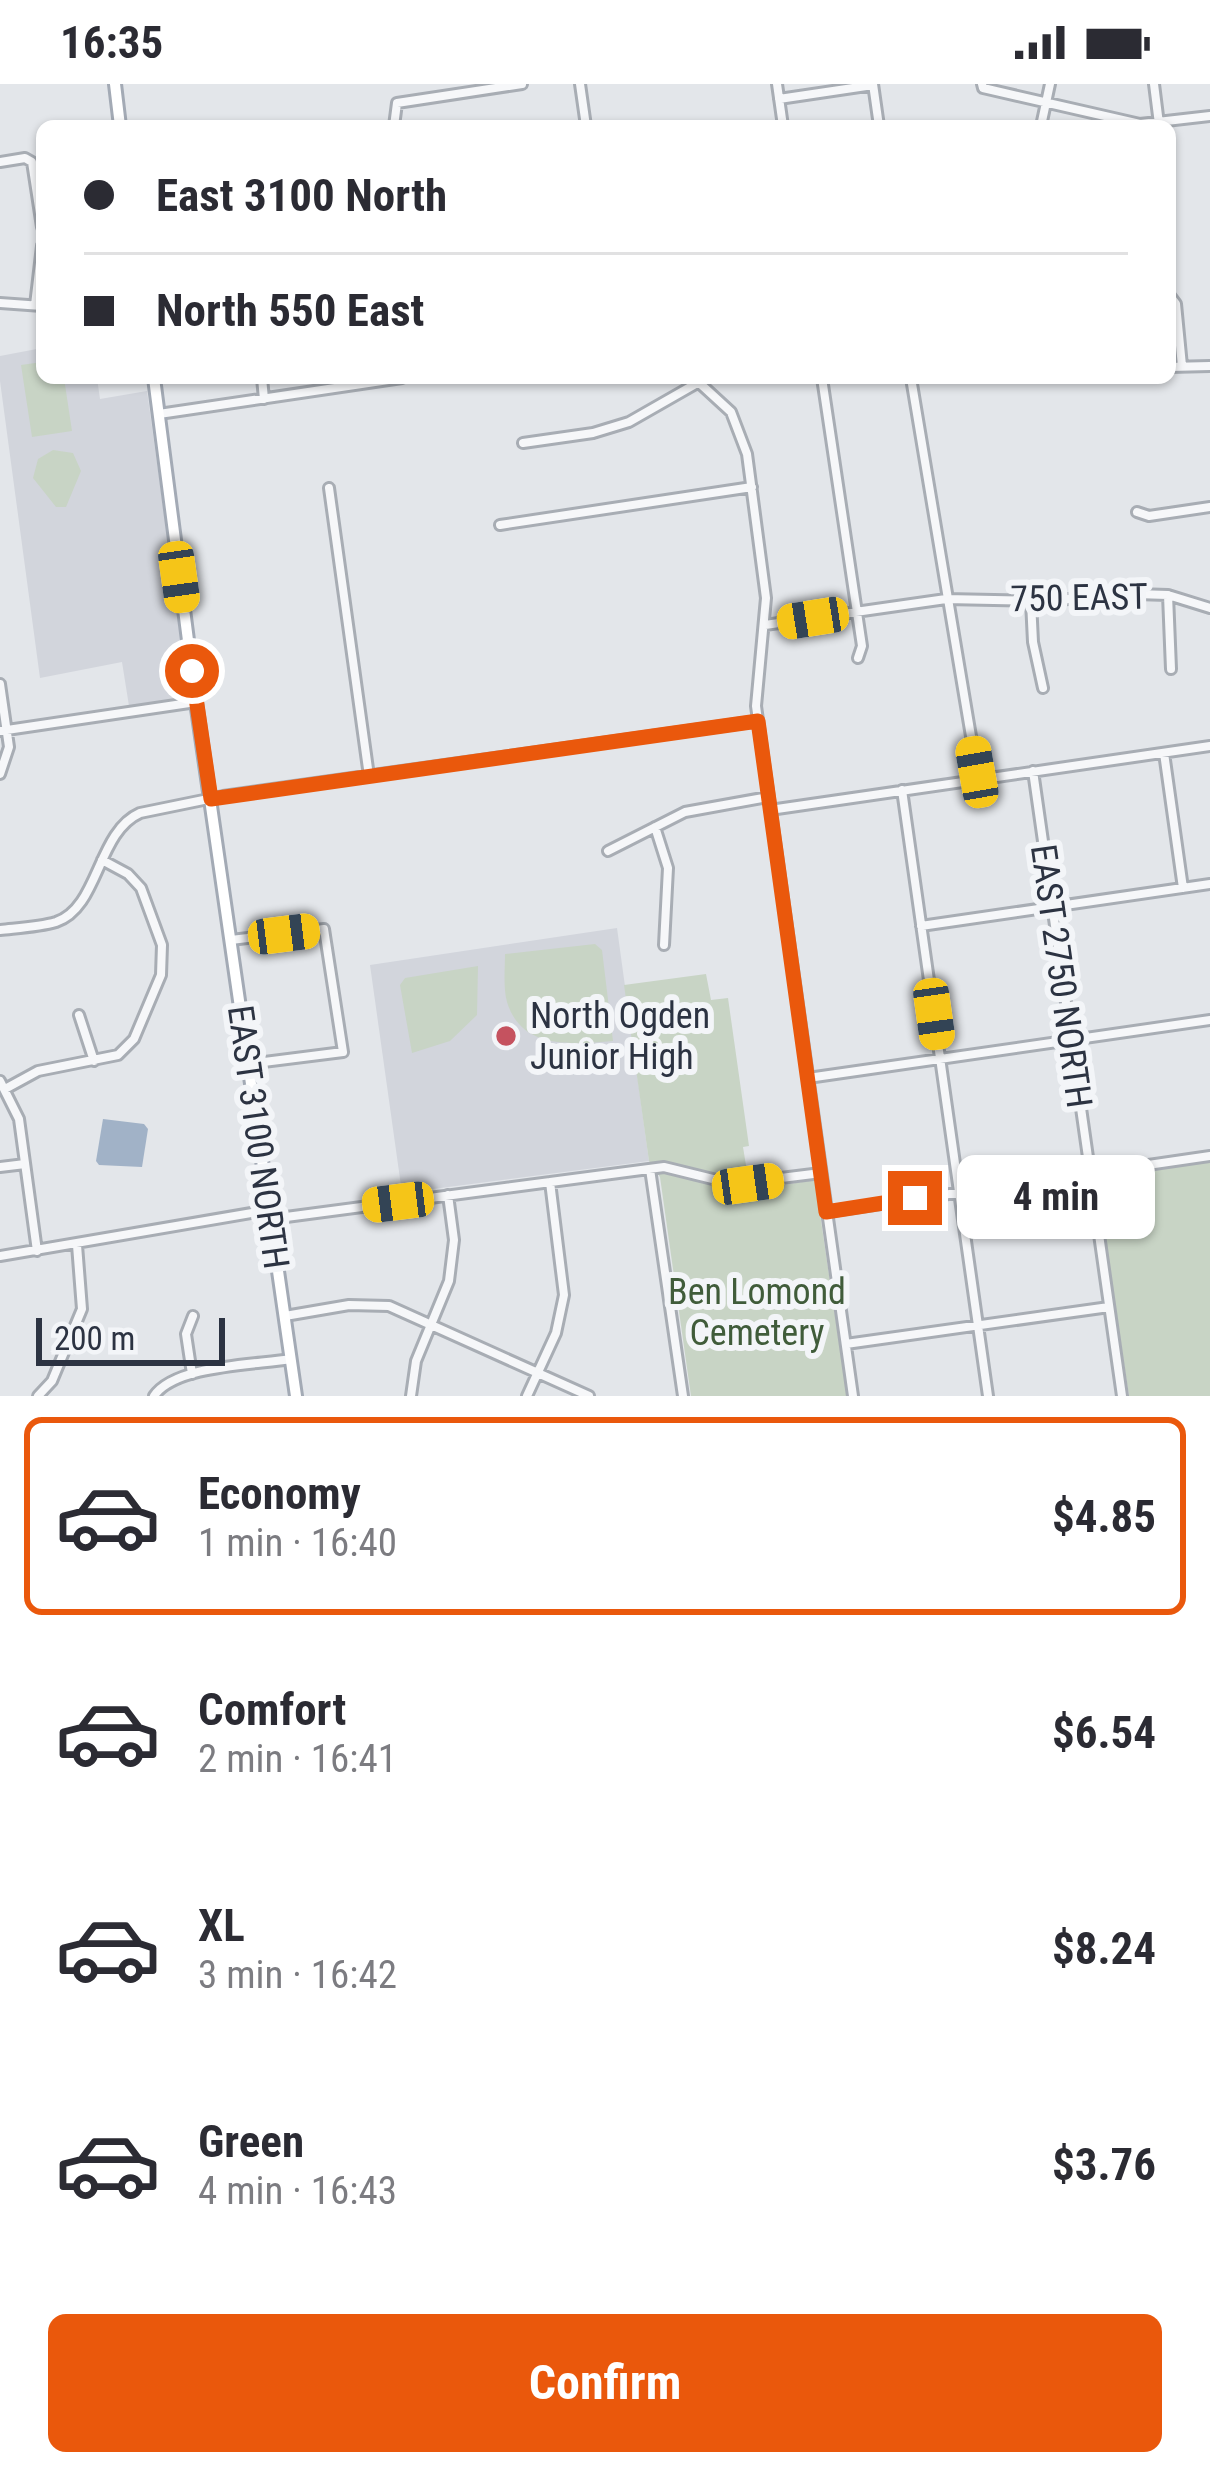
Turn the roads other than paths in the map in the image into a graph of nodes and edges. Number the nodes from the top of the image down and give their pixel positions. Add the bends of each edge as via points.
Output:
1 (115, 84) edge
2 (522, 84) edge
3 (580, 84) edge
4 (777, 84) edge
5 (873, 84) edge
6 (1050, 84) edge
7 (1154, 84) edge
8 (982, 86) edge
9 (779, 100) junction
10 (1047, 101) junction
11 (1210, 116) edge
12 (119, 120) edge
13 (395, 120) edge
14 (585, 120) edge
15 (782, 120) edge
16 (877, 120) edge
17 (1042, 120) edge
18 (1124, 120) edge
19 (1159, 120) edge
20 (1176, 121) edge
21 (0, 161) edge
22 (36, 195) edge
23 (0, 304) edge
24 (36, 306) edge
25 (1176, 322) edge
26 (1176, 366) edge
27 (1182, 366) junction
28 (1210, 366) edge
29 (155, 384) edge
30 (263, 384) edge
31 (361, 384) edge
32 (690, 384) edge
33 (701, 384) edge
34 (823, 384) edge
35 (912, 384) edge
36 (264, 398) junction
37 (158, 414) junction
38 (523, 443) dead end
39 (329, 488) dead end
40 (752, 488) junction
41 (1210, 507) edge
42 (1137, 512) dead end
43 (500, 525) dead end
44 (1168, 596) junction
45 (946, 599) junction
46 (1030, 601) junction
47 (1210, 608) edge
48 (856, 611) junction
49 (765, 626) junction
50 (858, 658) dead end
51 (1171, 669) dead end
52 (0, 684) edge
53 (1043, 688) dead end
54 (196, 702) junction
55 (758, 721) junction
56 (3, 730) edge
57 (1210, 746) edge
58 (1164, 752) junction
59 (1033, 771) junction
60 (0, 774) edge
61 (369, 776) junction
62 (978, 778) junction
63 (902, 790) junction
64 (768, 796) junction
65 (211, 799) junction
66 (770, 809) junction
67 (655, 827) junction
68 (608, 851) dead end
69 (102, 860) junction
70 (1210, 884) edge
71 (1183, 888) junction
72 (1053, 906) junction
73 (921, 926) junction
74 (0, 930) edge
75 (231, 940) junction
76 (664, 945) dead end
77 (79, 1015) dead end
78 (1210, 1021) edge
79 (1071, 1039) junction
80 (940, 1058) junction
81 (94, 1061) junction
82 (248, 1064) junction
83 (808, 1078) junction
84 (2, 1085) edge
85 (1210, 1156) edge
86 (25, 1164) junction
87 (0, 1167) edge
88 (650, 1169) junction
89 (1090, 1171) junction
90 (821, 1173) junction
91 (550, 1182) junction
92 (959, 1191) junction
93 (448, 1196) junction
94 (826, 1212) junction
95 (270, 1215) junction
96 (77, 1245) junction
97 (37, 1251) junction
98 (0, 1256) edge
99 (1109, 1307) junction
100 (193, 1316) dead end
101 (285, 1316) junction
102 (433, 1323) junction
103 (978, 1325) junction
104 (846, 1344) junction
105 (291, 1359) junction
106 (192, 1374) junction
107 (537, 1375) junction
108 (42, 1393) edge
109 (154, 1396) edge
110 (296, 1396) edge
111 (411, 1396) edge
112 (527, 1396) edge
113 (589, 1396) edge
114 (683, 1396) edge
115 (853, 1396) edge
116 (988, 1396) edge
117 (1122, 1396) edge

1 - 12 main road
2 - 13 street via 397,103
3 - 14 street
4 - 9 street
5 - 9 street
5 - 16 street
6 - 10 street
7 - 19 street
8 - 10 street
9 - 15 street
10 - 17 street
10 - 18 street
11 - 20 street
21 - 22 street via 29,158
23 - 24 street
25 - 27 street
26 - 27 street
27 - 28 street
29 - 37 main road, EAST 3100 NORTH
30 - 36 street
31 - 36 street
32 - 38 street via 629,422
33 - 40 street via 739,426
34 - 48 street
35 - 45 street
36 - 37 street
37 - 54 main road, EAST 3100 NORTH
39 - 61 street
40 - 43 street
40 - 49 street
41 - 42 street
44 - 46 street, 750 EAST
44 - 47 street, 750 EAST
44 - 51 street
45 - 46 street, 750 EAST
45 - 48 street, 750 EAST
45 - 62 street
46 - 53 street
48 - 49 street, 750 EAST
48 - 50 street
49 - 55 street
52 - 56 street
54 - 56 street
54 - 65 main road, EAST 3100 NORTH
55 - 61 street
55 - 64 street
56 - 60 street via 8,759
57 - 58 street
58 - 59 street
58 - 71 street
59 - 62 street
59 - 72 street, EAST 2750 NORTH
61 - 65 street
62 - 63 street
63 - 66 street
63 - 73 street
64 - 66 street
64 - 67 street via 685,812
65 - 69 street via 122,825
65 - 75 main road, EAST 3100 NORTH
66 - 83 street
67 - 68 street
67 - 76 street via 668,868
69 - 74 street via 72,914
69 - 81 street via 141,888 162,945 160,974 134,1039 118,1055
70 - 71 street
71 - 72 street
72 - 73 street
72 - 79 street, EAST 2750 NORTH
73 - 80 street
75 - 82 main road, EAST 3100 NORTH
75 - 82 street via 324,929 343,1052
77 - 81 street
78 - 79 street
79 - 80 street
79 - 89 street, EAST 2750 NORTH
80 - 83 street
80 - 92 street
81 - 84 street
82 - 95 main road, EAST 3100 NORTH
83 - 90 street
84 - 86 street via 19,1119
85 - 89 street
86 - 87 street
86 - 97 street
88 - 90 street via 734,1184
88 - 91 street
88 - 114 street
89 - 92 street
89 - 99 street, EAST 2750 NORTH
90 - 94 street
91 - 93 street
91 - 107 street via 564,1295
92 - 94 street
92 - 103 street
93 - 95 street
93 - 102 street via 454,1240
94 - 104 street
95 - 96 street
95 - 101 main road, EAST 3100 NORTH
96 - 97 street
96 - 108 street via 82,1309
97 - 98 street
99 - 103 street
99 - 117 street, EAST 2750 NORTH
100 - 106 street via 186,1334
101 - 102 street via 389,1306
101 - 105 main road, EAST 3100 NORTH
102 - 107 street
102 - 111 street
103 - 104 street
103 - 116 street
104 - 115 street
105 - 106 street
105 - 110 main road, EAST 3100 NORTH
106 - 109 street
107 - 112 street
107 - 113 street

